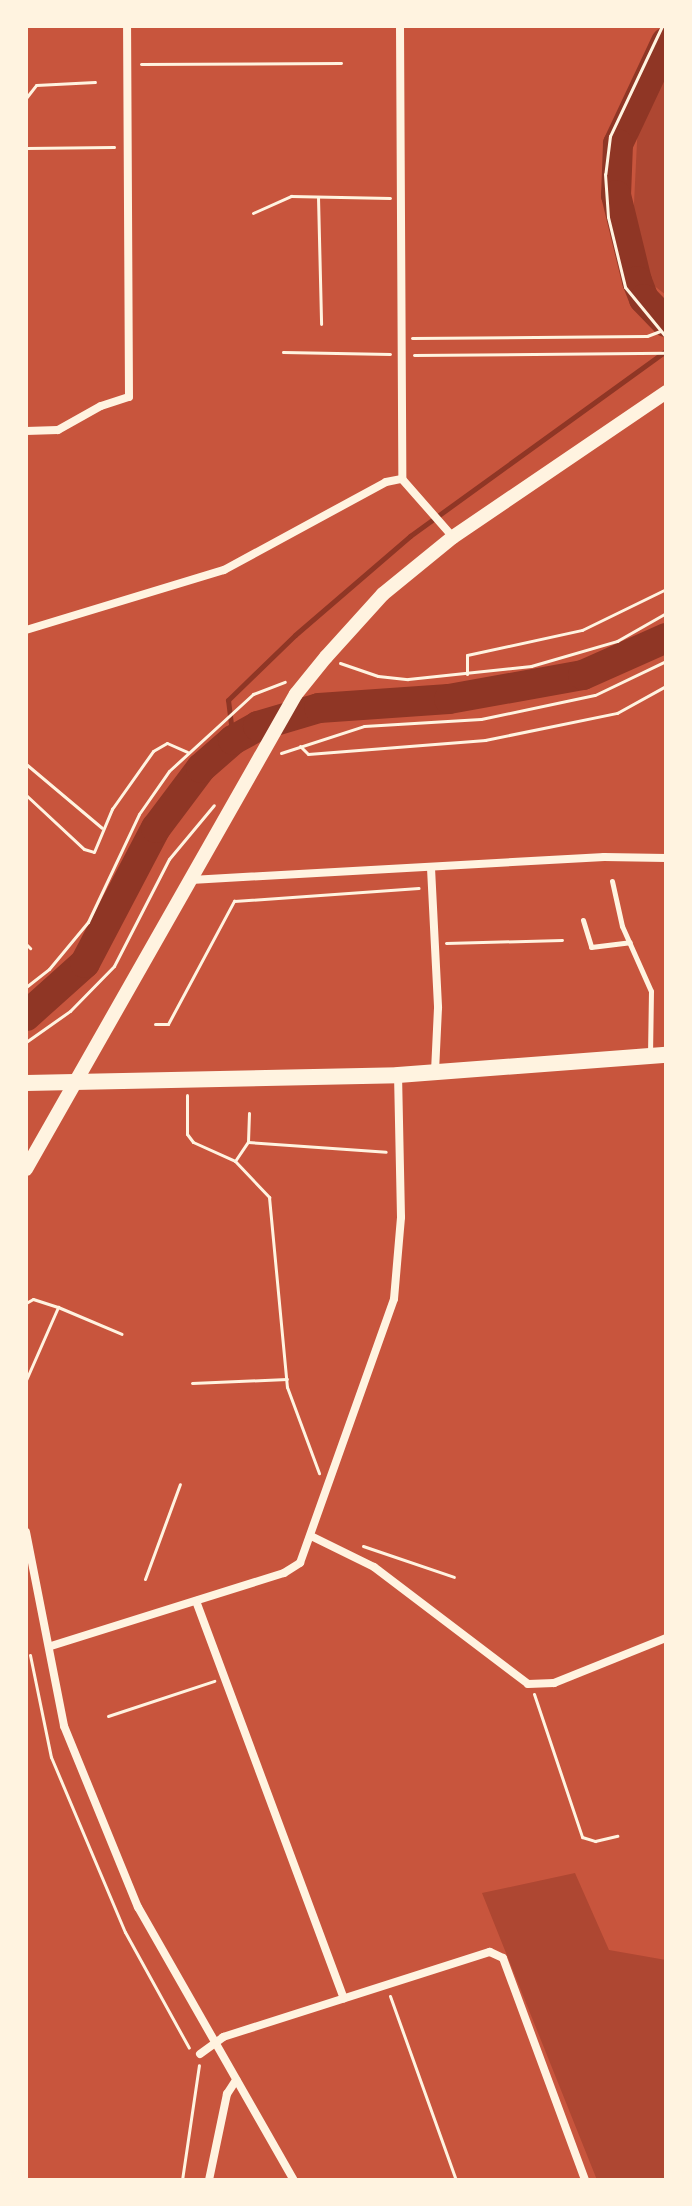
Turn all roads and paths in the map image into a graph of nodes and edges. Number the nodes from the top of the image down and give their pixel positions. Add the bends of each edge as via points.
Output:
1 (127, 26) edge
2 (400, 26) edge
3 (662, 26) edge
4 (341, 63) dead end
5 (127, 64) junction
6 (95, 82) dead end
7 (26, 98) edge
8 (126, 147) junction
9 (26, 148) edge
10 (318, 197) junction
11 (400, 198) junction
12 (253, 213) dead end
13 (321, 324) dead end
14 (660, 331) junction
15 (666, 337) edge
16 (401, 338) junction
17 (283, 352) dead end
18 (666, 353) edge
19 (401, 355) junction
20 (666, 392) edge
21 (26, 431) edge
22 (402, 479) junction
23 (453, 537) junction
24 (666, 589) edge
25 (666, 613) edge
26 (26, 630) edge
27 (326, 657) junction
28 (666, 661) edge
29 (467, 674) junction
30 (666, 686) edge
31 (300, 688) junction
32 (300, 746) junction
33 (265, 749) junction
34 (187, 752) junction
35 (26, 764) edge
36 (26, 795) edge
37 (232, 807) junction
38 (103, 828) junction
39 (666, 858) edge
40 (431, 868) junction
41 (191, 880) junction
42 (612, 881) dead end
43 (431, 888) junction
44 (583, 920) dead end
45 (562, 940) dead end
46 (630, 942) junction
47 (436, 943) junction
48 (591, 947) junction
49 (589, 958) dead end
50 (26, 987) edge
51 (155, 1024) dead end
52 (26, 1042) edge
53 (658, 1056) edge
54 (435, 1072) junction
55 (398, 1075) junction
56 (186, 1081) junction
57 (26, 1083) edge
58 (75, 1083) junction
59 (249, 1113) dead end
60 (248, 1142) junction
61 (401, 1156) junction
62 (235, 1161) junction
63 (26, 1169) edge
64 (26, 1303) edge
65 (58, 1307) junction
66 (122, 1334) dead end
67 (287, 1379) junction
68 (26, 1380) edge
69 (192, 1383) dead end
70 (180, 1484) dead end
71 (329, 1490) junction
72 (26, 1532) edge
73 (313, 1537) junction
74 (360, 1545) dead end
75 (454, 1577) dead end
76 (145, 1579) dead end
77 (196, 1601) junction
78 (666, 1638) edge
79 (51, 1646) junction
80 (30, 1655) dead end
81 (223, 1676) junction
82 (528, 1684) junction
83 (108, 1716) dead end
84 (617, 1836) dead end
85 (386, 1985) junction
86 (344, 1998) junction
87 (215, 2041) junction
88 (200, 2054) junction
89 (236, 2080) junction
90 (182, 2180) edge
91 (209, 2180) edge
92 (294, 2180) edge
93 (456, 2180) edge
94 (585, 2180) edge

1 - 5 street
2 - 11 street
3 - 14 path via 610,136 605,174 608,217 625,287
4 - 5 path
5 - 8 street
6 - 7 path via 36,85
8 - 9 path
8 - 21 street via 129,397 58,430
10 - 11 path
10 - 12 path via 291,196
10 - 13 path
11 - 16 street
14 - 15 path
14 - 16 path via 647,336
16 - 19 street
17 - 19 path
18 - 19 path
19 - 22 street
20 - 23 street
22 - 23 street
22 - 26 street via 386,482 224,570
23 - 27 street via 383,594
24 - 29 path via 582,630 467,655
25 - 29 path via 617,641 582,652
27 - 29 path via 378,676
27 - 31 street
28 - 32 path via 595,695 481,719 364,726
30 - 32 path via 617,713 485,740 308,754
31 - 33 street
31 - 34 path via 282,682 253,694
32 - 33 path
33 - 37 street
34 - 38 path via 167,743 153,751
34 - 50 path via 139,814 88,922 49,969
35 - 38 path
36 - 38 path via 91,853
37 - 41 street
37 - 52 path via 217,803 206,810 169,859 114,966 70,1011
39 - 40 street
40 - 41 street
40 - 43 street
41 - 58 street
42 - 46 lane
43 - 47 street
43 - 51 path via 234,901 168,1024
44 - 48 lane
45 - 47 path
46 - 48 lane
46 - 53 lane via 651,991
47 - 54 street
48 - 49 lane
53 - 54 main road
54 - 55 main road
55 - 56 main road
55 - 61 street
56 - 58 main road
56 - 62 path via 187,1134 198,1145
57 - 58 main road
58 - 63 street
59 - 60 path
60 - 61 path
60 - 62 path
61 - 71 street via 394,1299
62 - 67 path via 269,1197
64 - 65 path via 33,1299
65 - 66 path
65 - 68 path
67 - 69 path
67 - 71 path via 313,1464
70 - 76 path
71 - 73 street
72 - 79 street
73 - 77 street via 300,1563 284,1573
73 - 82 street via 374,1567
74 - 75 path
77 - 79 street
77 - 81 street
78 - 82 street via 554,1683
79 - 87 street via 64,1726 138,1907
80 - 88 path via 51,1757 89,1848 125,1932 190,2049
81 - 83 path
81 - 86 street
82 - 84 path via 582,1837
85 - 86 street
85 - 93 path
85 - 94 street via 490,1952 503,1958
86 - 87 street
87 - 88 street
87 - 89 street
88 - 90 path
89 - 91 street via 227,2094
89 - 92 street

